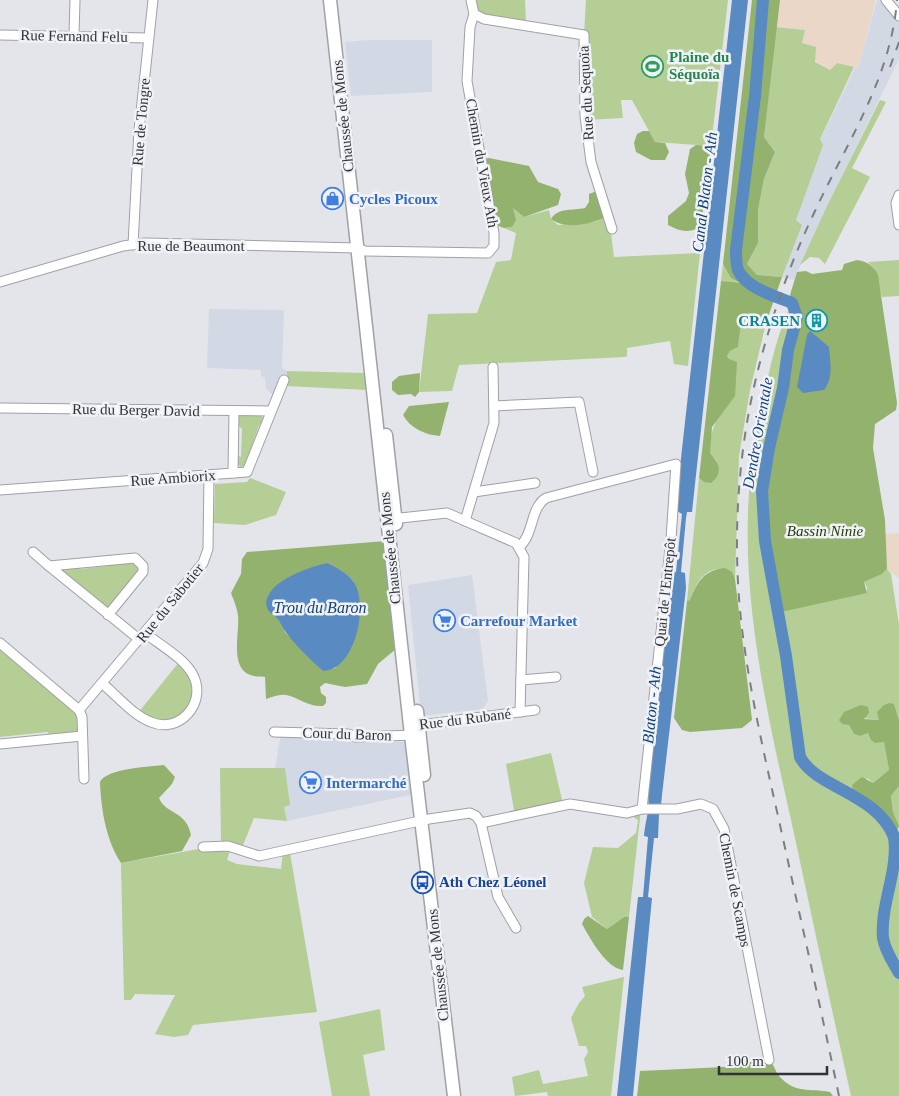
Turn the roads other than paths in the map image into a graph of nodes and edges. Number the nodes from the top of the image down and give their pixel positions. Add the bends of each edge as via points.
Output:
1 (74, 0) edge
2 (153, 0) edge
3 (330, 0) edge
4 (336, 0) edge
5 (471, 0) edge
6 (886, 0) edge
7 (474, 14) junction
8 (899, 16) edge
9 (0, 35) edge
10 (74, 36) junction
11 (148, 38) junction
12 (899, 195) edge
13 (899, 225) edge
14 (612, 229) dead end
15 (133, 245) junction
16 (361, 250) junction
17 (0, 282) edge
18 (493, 367) dead end
19 (284, 380) dead end
20 (494, 406) junction
21 (0, 408) edge
22 (271, 411) junction
23 (234, 412) junction
24 (593, 472) dead end
25 (233, 473) junction
26 (208, 475) junction
27 (534, 483) dead end
28 (0, 490) edge
29 (474, 492) junction
30 (391, 519) junction
31 (465, 521) junction
32 (519, 547) junction
33 (33, 552) dead end
34 (49, 566) junction
35 (108, 614) junction
36 (142, 636) junction
37 (0, 643) edge
38 (556, 677) dead end
39 (521, 680) junction
40 (102, 684) junction
41 (79, 710) junction
42 (535, 710) dead end
43 (520, 712) junction
44 (415, 731) junction
45 (274, 732) dead end
46 (82, 736) junction
47 (0, 744) edge
48 (84, 779) dead end
49 (649, 809) junction
50 (426, 820) junction
51 (482, 823) junction
52 (203, 847) dead end
53 (516, 928) dead end
54 (769, 1060) dead end
55 (454, 1096) edge
56 (458, 1096) edge

1 - 10 street
2 - 11 street, Rue de Tongre
3 - 16 main road, Chaussée de Mons
4 - 16 main road, Chaussée de Mons
5 - 7 street, Chemin du Vieux Ath
6 - 8 street
7 - 14 street, Rue du Sequoïa via 484,19 584,35 585,116 591,162
7 - 16 street, Chemin du Vieux Ath via 470,27 467,81 494,246 488,253
9 - 10 street, Rue Fernand Felu
10 - 11 street, Rue Fernand Felu
11 - 15 street, Rue de Tongre via 138,140
12 - 13 street via 896,203
15 - 16 street, Rue de Beaumont
15 - 17 street, Rue de Beaumont
16 - 30 main road, Chaussée de Mons
18 - 20 street
19 - 22 street, Rue Ambiorix
20 - 24 street via 579,402
20 - 29 street via 494,423
21 - 23 street, Rue du Berger David
22 - 23 street, Rue du Berger David
22 - 25 street, Rue Ambiorix via 247,472
23 - 25 street
25 - 26 street, Rue Ambiorix
26 - 28 street, Rue Ambiorix
26 - 36 street, Rue du Sabotier via 206,556 199,570
27 - 29 street
29 - 31 street
30 - 31 street via 447,513
30 - 44 main road, Chaussée de Mons
31 - 32 street
32 - 39 street, Rue du Rubané via 524,557
32 - 49 street, Quai de l'Entrepôt via 525,542 540,502 546,498 676,464
33 - 34 street
34 - 35 street
34 - 35 street via 135,558 140,562 143,572
35 - 36 street
36 - 40 street, Rue du Sabotier
36 - 40 street via 185,666 194,677 197,695 191,711 177,722 156,724
37 - 41 street
38 - 39 street
39 - 43 street, Rue du Rubané
40 - 41 street, Rue du Sabotier
41 - 46 street
42 - 43 street, Rue du Rubané
43 - 44 street, Rue du Rubané
44 - 45 street, Cour du Baron via 356,737 348,734
44 - 50 main road, Chaussée de Mons
46 - 47 street
46 - 48 street
49 - 51 street, Chemin de Scamps via 620,812 570,804
49 - 54 street, Chemin de Scamps via 706,805 721,818
50 - 51 street via 470,813
50 - 52 street via 259,856 228,846
50 - 55 main road, Chaussée de Mons
50 - 56 main road, Chaussée de Mons
51 - 53 street via 498,897

